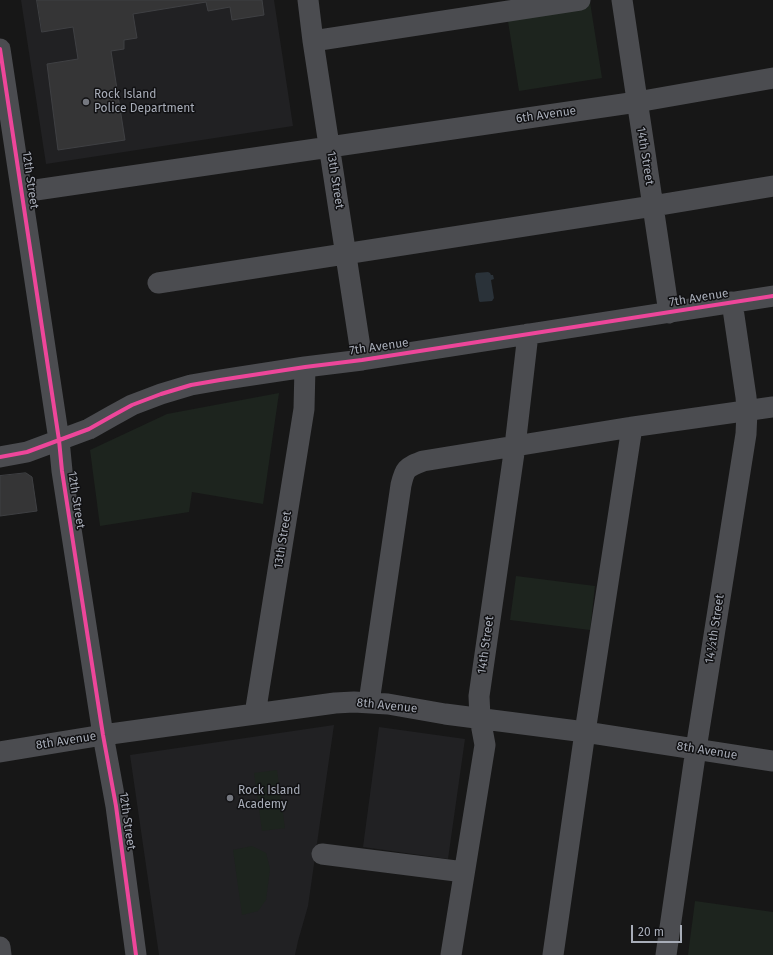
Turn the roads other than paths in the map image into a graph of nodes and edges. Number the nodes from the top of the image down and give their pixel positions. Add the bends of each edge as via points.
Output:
1 (308, 0) edge
2 (580, 0) edge
3 (622, 0) edge
4 (313, 41) junction
5 (0, 49) edge
6 (773, 78) edge
7 (637, 102) junction
8 (324, 147) junction
9 (8, 154) edge
10 (773, 186) edge
11 (22, 192) junction
12 (653, 206) junction
13 (346, 253) junction
14 (158, 283) dead end
15 (773, 296) edge
16 (732, 302) junction
17 (669, 313) junction
18 (528, 334) junction
19 (362, 360) junction
20 (305, 366) junction
21 (773, 407) edge
22 (747, 411) junction
23 (632, 427) junction
24 (59, 440) junction
25 (515, 446) junction
26 (0, 457) edge
27 (369, 702) junction
28 (255, 714) junction
29 (480, 718) junction
30 (585, 732) junction
31 (103, 735) junction
32 (696, 749) junction
33 (0, 752) edge
34 (773, 761) edge
35 (322, 854) dead end
36 (464, 872) junction
37 (0, 947) edge
38 (1, 955) edge
39 (136, 955) edge
40 (451, 955) edge
41 (553, 955) edge
42 (666, 955) edge

1 - 4 street, 13th Street
2 - 4 street
3 - 7 street, 14th Street
4 - 8 street, 13th Street
5 - 9 street, 12th Street
6 - 7 street, 6th Avenue
7 - 8 street, 6th Avenue
7 - 12 street, 14th Street
8 - 11 street, 6th Avenue
8 - 13 street, 13th Street
9 - 11 street, 12th Street
10 - 12 street
11 - 24 street, 12th Street
12 - 13 street
12 - 17 street, 14th Street
13 - 14 street
13 - 19 street, 13th Street
15 - 16 street, 7th Avenue
16 - 17 street, 7th Avenue
16 - 22 street, 14½th Street
17 - 18 street, 7th Avenue
18 - 19 street, 7th Avenue
18 - 25 street, 14th Street
19 - 20 street, 7th Avenue
20 - 24 street, 7th Avenue via 191,385 161,394 132,405 90,429
20 - 28 street, 13th Street via 304,409
21 - 22 street
22 - 23 street
22 - 32 street, 14½th Street via 746,434
23 - 25 street
23 - 30 street
24 - 26 street, 7th Avenue via 27,452
24 - 31 street, 12th Street
25 - 27 street via 423,461 410,466 404,472
25 - 29 street, 14th Street via 479,696
27 - 28 street, 8th Avenue via 335,703
27 - 29 street, 8th Avenue
28 - 31 street, 8th Avenue
29 - 30 street, 8th Avenue
29 - 36 street, 14th Street via 484,745
30 - 32 street, 8th Avenue
30 - 41 street
31 - 33 street, 8th Avenue
31 - 39 street, 12th Street via 116,806
32 - 34 street, 8th Avenue
32 - 42 street, 14½th Street
35 - 36 street
36 - 40 street, 14th Street
37 - 38 street

